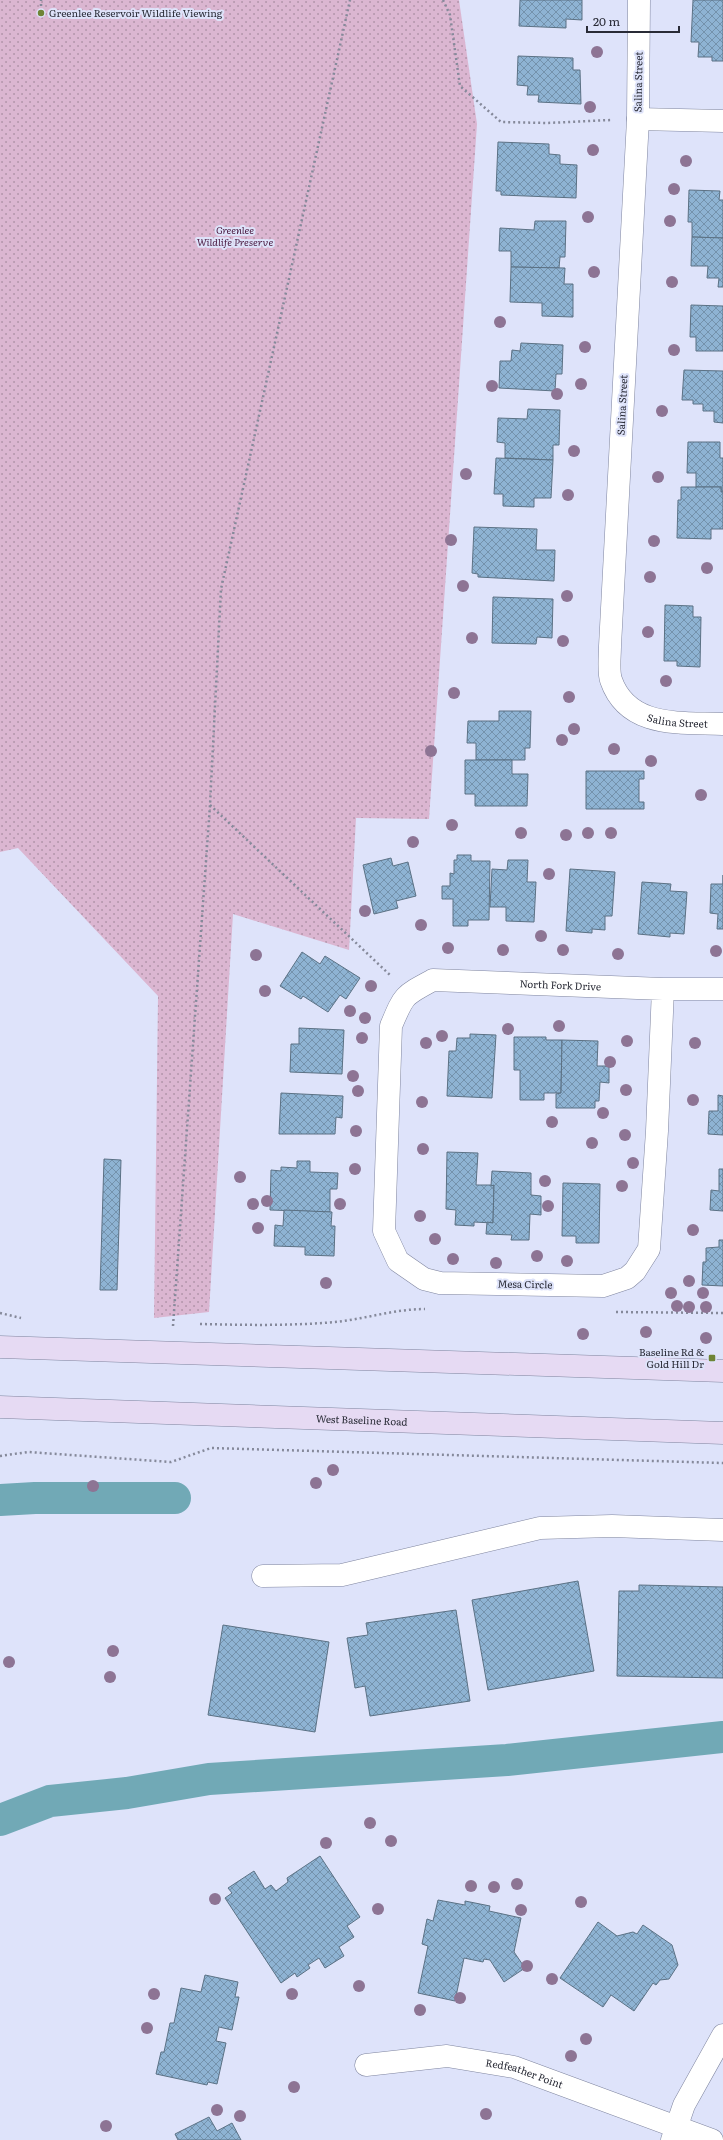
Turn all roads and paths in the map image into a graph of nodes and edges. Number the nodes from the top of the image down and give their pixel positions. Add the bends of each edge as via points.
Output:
1 (41, 0) edge
2 (350, 0) edge
3 (443, 0) edge
4 (639, 0) edge
5 (41, 12) dead end
6 (638, 119) junction
7 (723, 121) edge
8 (723, 724) edge
9 (210, 805) junction
10 (663, 989) junction
11 (723, 989) edge
12 (406, 996) junction
13 (432, 1309) dead end
14 (610, 1312) dead end
15 (0, 1313) edge
16 (723, 1313) edge
17 (26, 1318) dead end
18 (166, 1323) dead end
19 (173, 1324) junction
20 (180, 1324) dead end
21 (196, 1324) dead end
22 (0, 1347) edge
23 (170, 1352) junction
24 (723, 1371) edge
25 (0, 1407) edge
26 (723, 1433) edge
27 (0, 1456) edge
28 (723, 1462) edge
29 (723, 1530) edge
30 (263, 1576) dead end
31 (723, 2035) edge
32 (366, 2065) dead end
33 (674, 2133) edge
34 (712, 2140) edge

1 - 5 path
2 - 9 path via 221,589
3 - 6 path via 450,15 460,86 501,122 547,123
4 - 6 street, Salina Street
6 - 7 street
6 - 8 street, Salina Street via 610,679 625,705 653,720
9 - 12 path
9 - 19 path
10 - 11 street, North Fork Drive
10 - 12 street, North Fork Drive via 433,980
10 - 12 street, Mesa Circle via 649,1249 635,1271 627,1278 604,1286 440,1283 424,1279 398,1261 384,1231 391,1026
13 - 21 path via 409,1309 336,1322 273,1326
14 - 16 path
15 - 17 path
18 - 19 path
19 - 20 path
19 - 23 path
22 - 23 main road
23 - 24 main road
25 - 26 main road, West Baseline Road
27 - 28 path via 28,1452 171,1462 211,1448
29 - 30 street via 612,1526 540,1528 342,1575
31 - 33 street via 684,2105
32 - 33 street, Redfeather Point via 447,2056 514,2067
33 - 34 street, Redfeather Point

